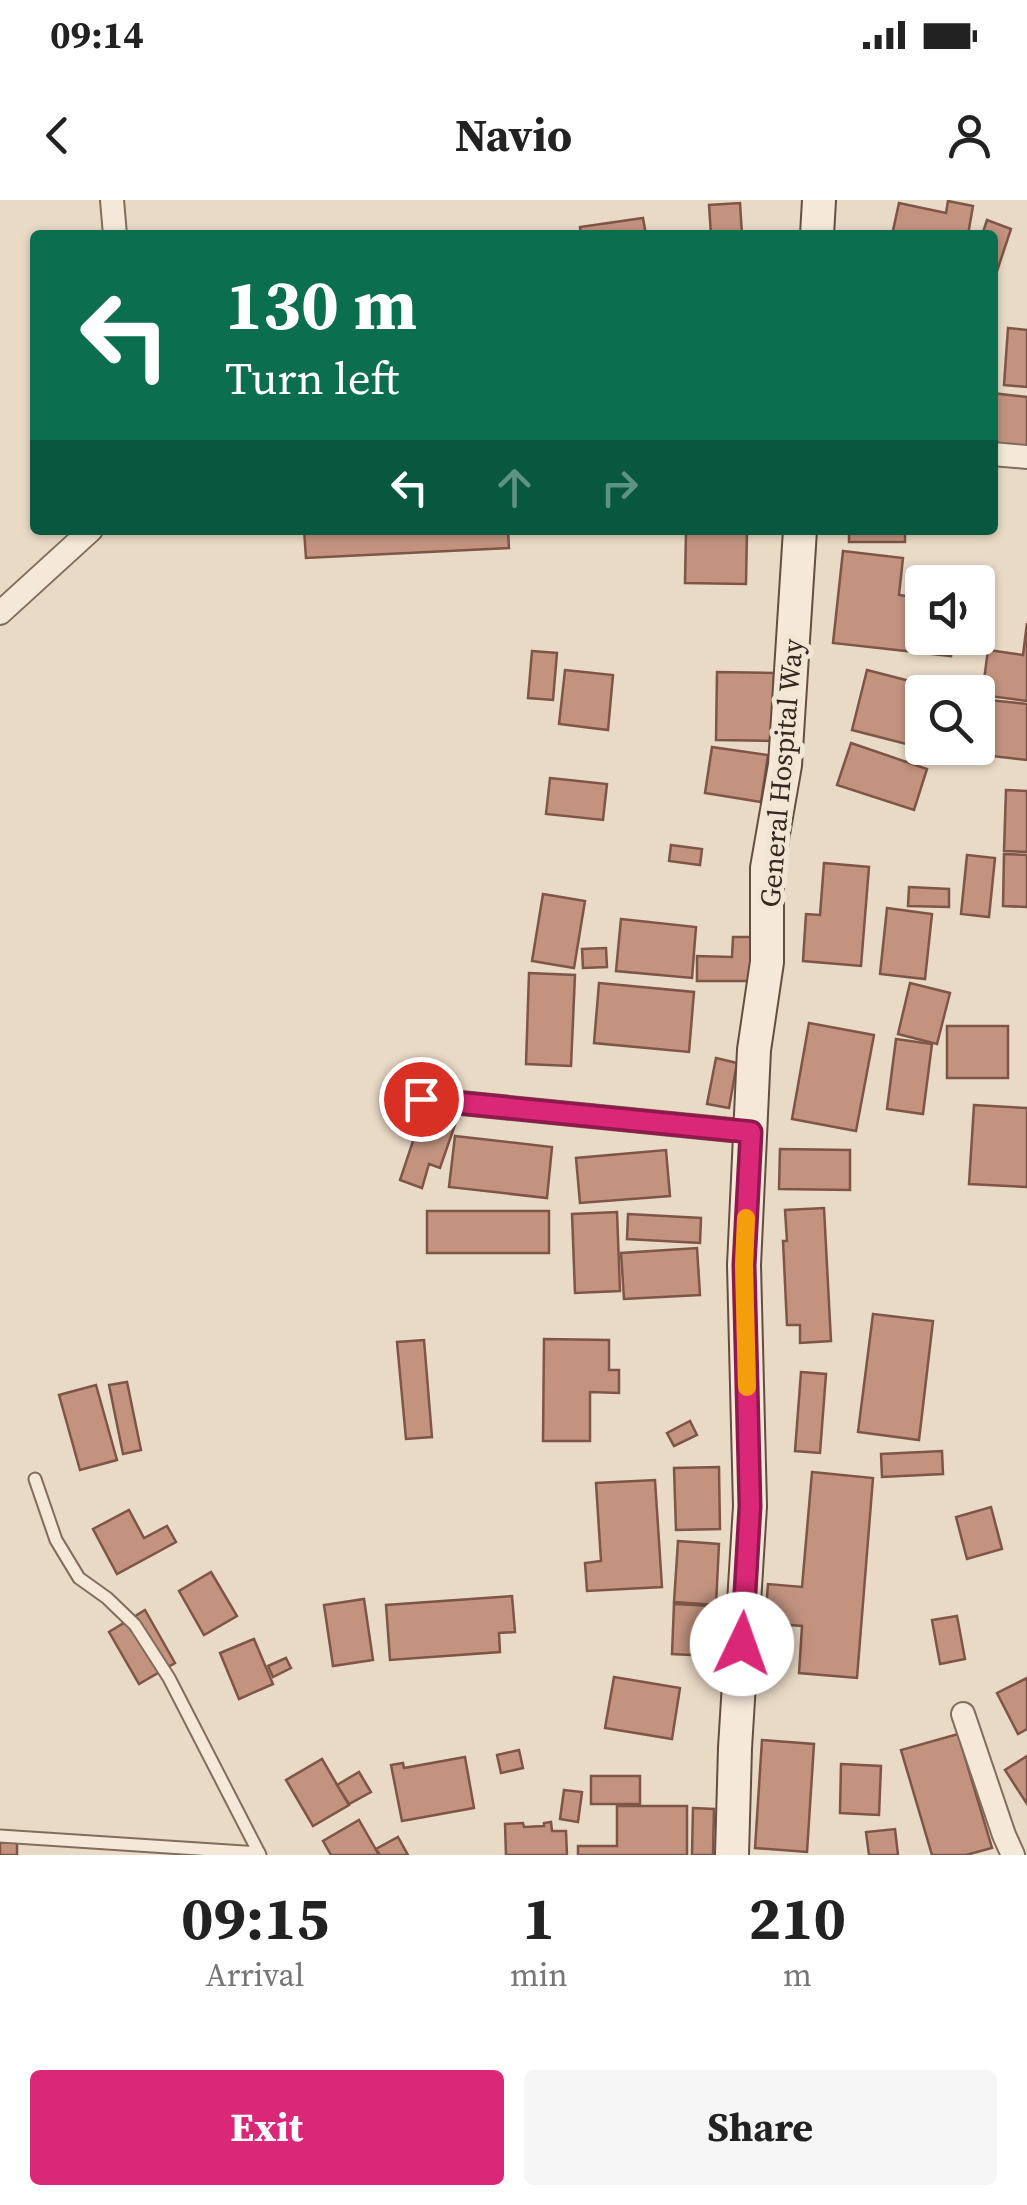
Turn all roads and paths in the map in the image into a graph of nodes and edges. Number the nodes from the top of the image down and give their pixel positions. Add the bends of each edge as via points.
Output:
1 (112, 200) edge
2 (819, 200) edge
3 (115, 230) edge
4 (817, 230) edge
5 (998, 455) edge
6 (1027, 457) edge
7 (86, 535) edge
8 (800, 535) edge
9 (0, 613) edge
10 (421, 1099) dead end
11 (751, 1132) junction
12 (35, 1478) dead end
13 (963, 1714) dead end
14 (0, 1836) edge
15 (260, 1854) edge
16 (732, 1855) edge
17 (1013, 1855) edge

1 - 3 street
2 - 4 main road
5 - 6 street
7 - 9 street
8 - 11 main road, General Hospital Way via 785,765 767,868 767,962
10 - 11 street
11 - 16 main road, General Hospital Way via 744,1265 750,1506
12 - 15 lane via 56,1540 79,1578 135,1625
13 - 17 street
14 - 15 lane

